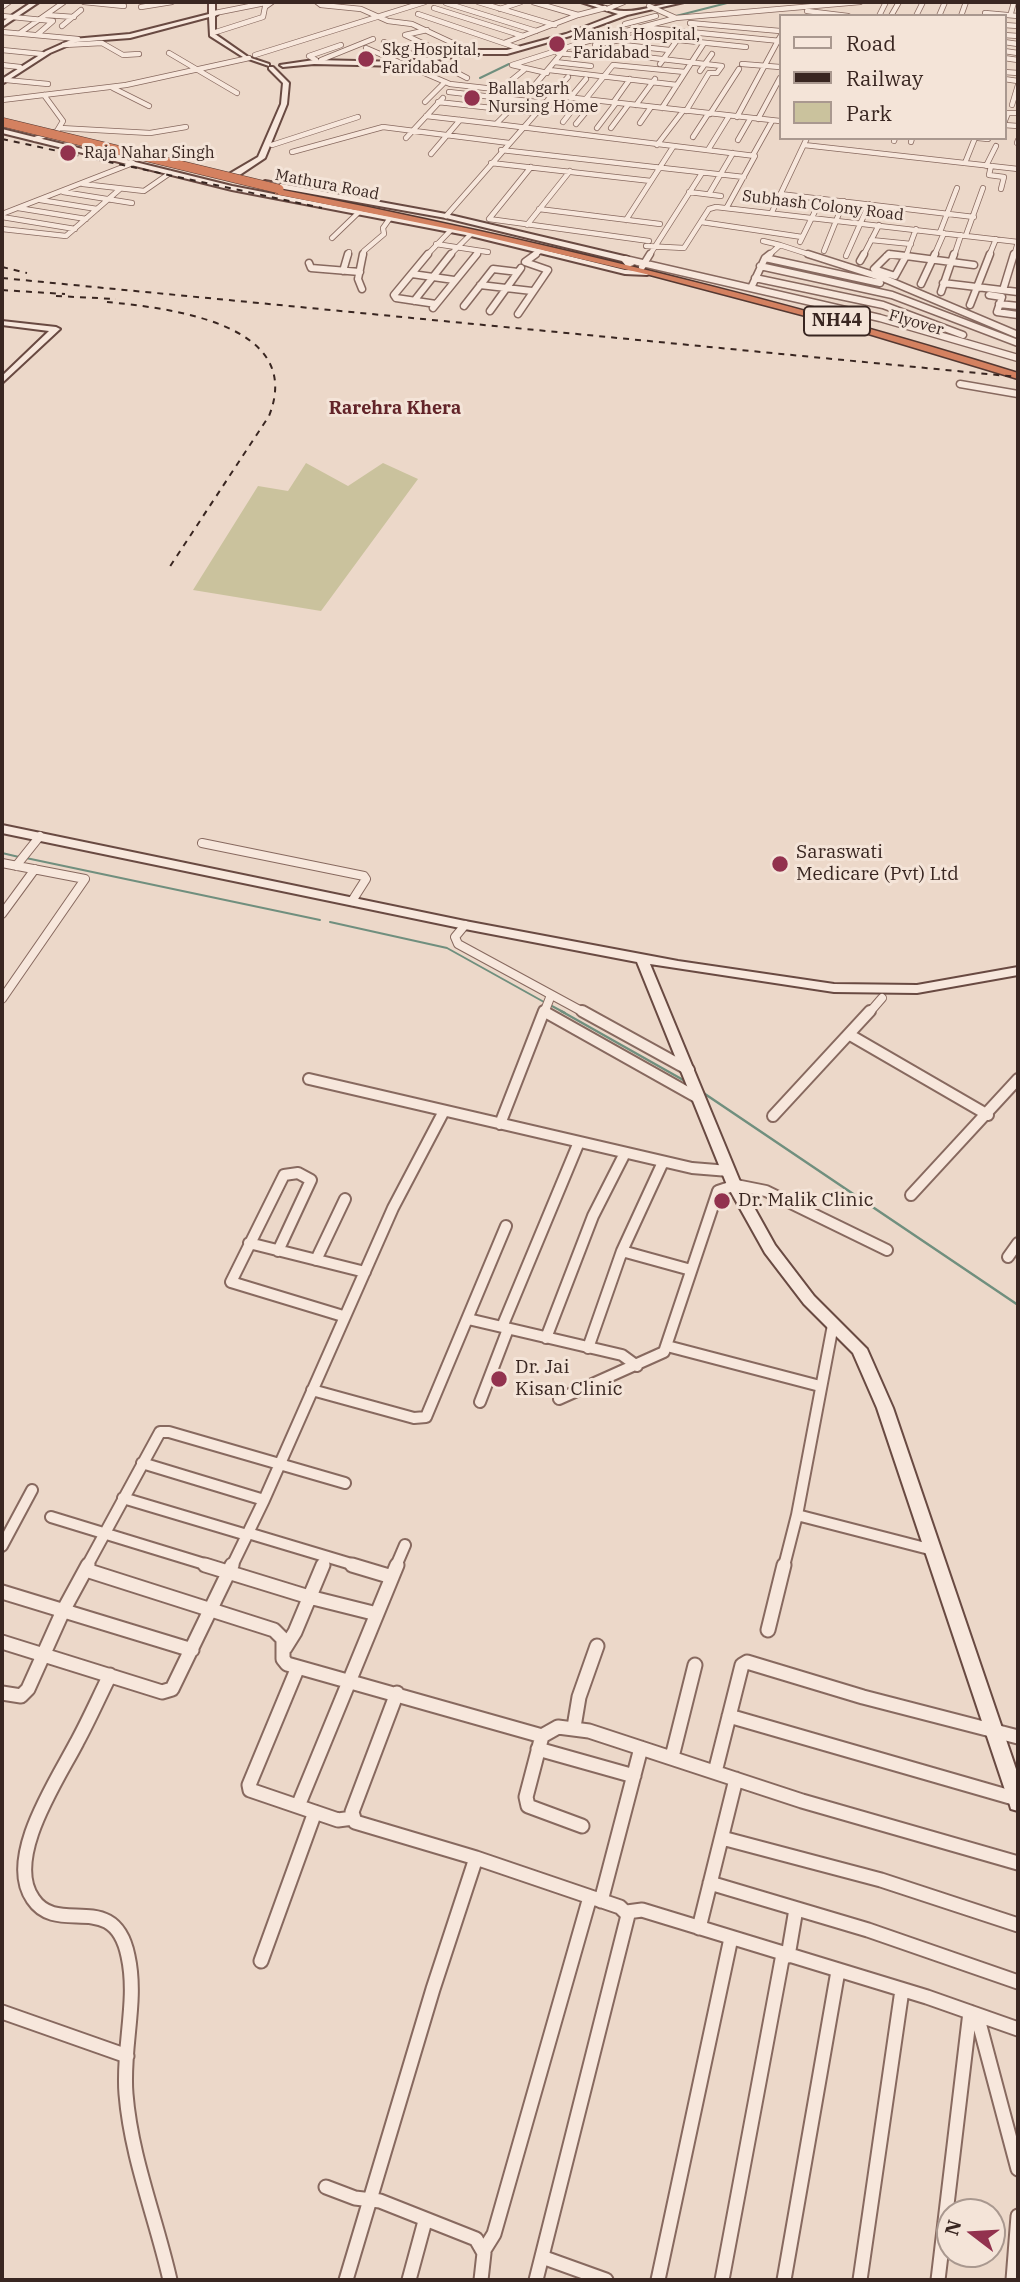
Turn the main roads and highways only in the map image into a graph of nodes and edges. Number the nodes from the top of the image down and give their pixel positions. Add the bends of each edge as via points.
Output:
1 (2, 122) edge
2 (444, 223) junction
3 (641, 267) junction
4 (1018, 374) edge

1 - 2 highway, Mathura Road / NH44, bridge via 279,190
2 - 3 highway, Mathura Road / NH44
2 - 3 highway, Mathura Road / NH44 via 489,225
3 - 4 highway, Flyover / NH44

